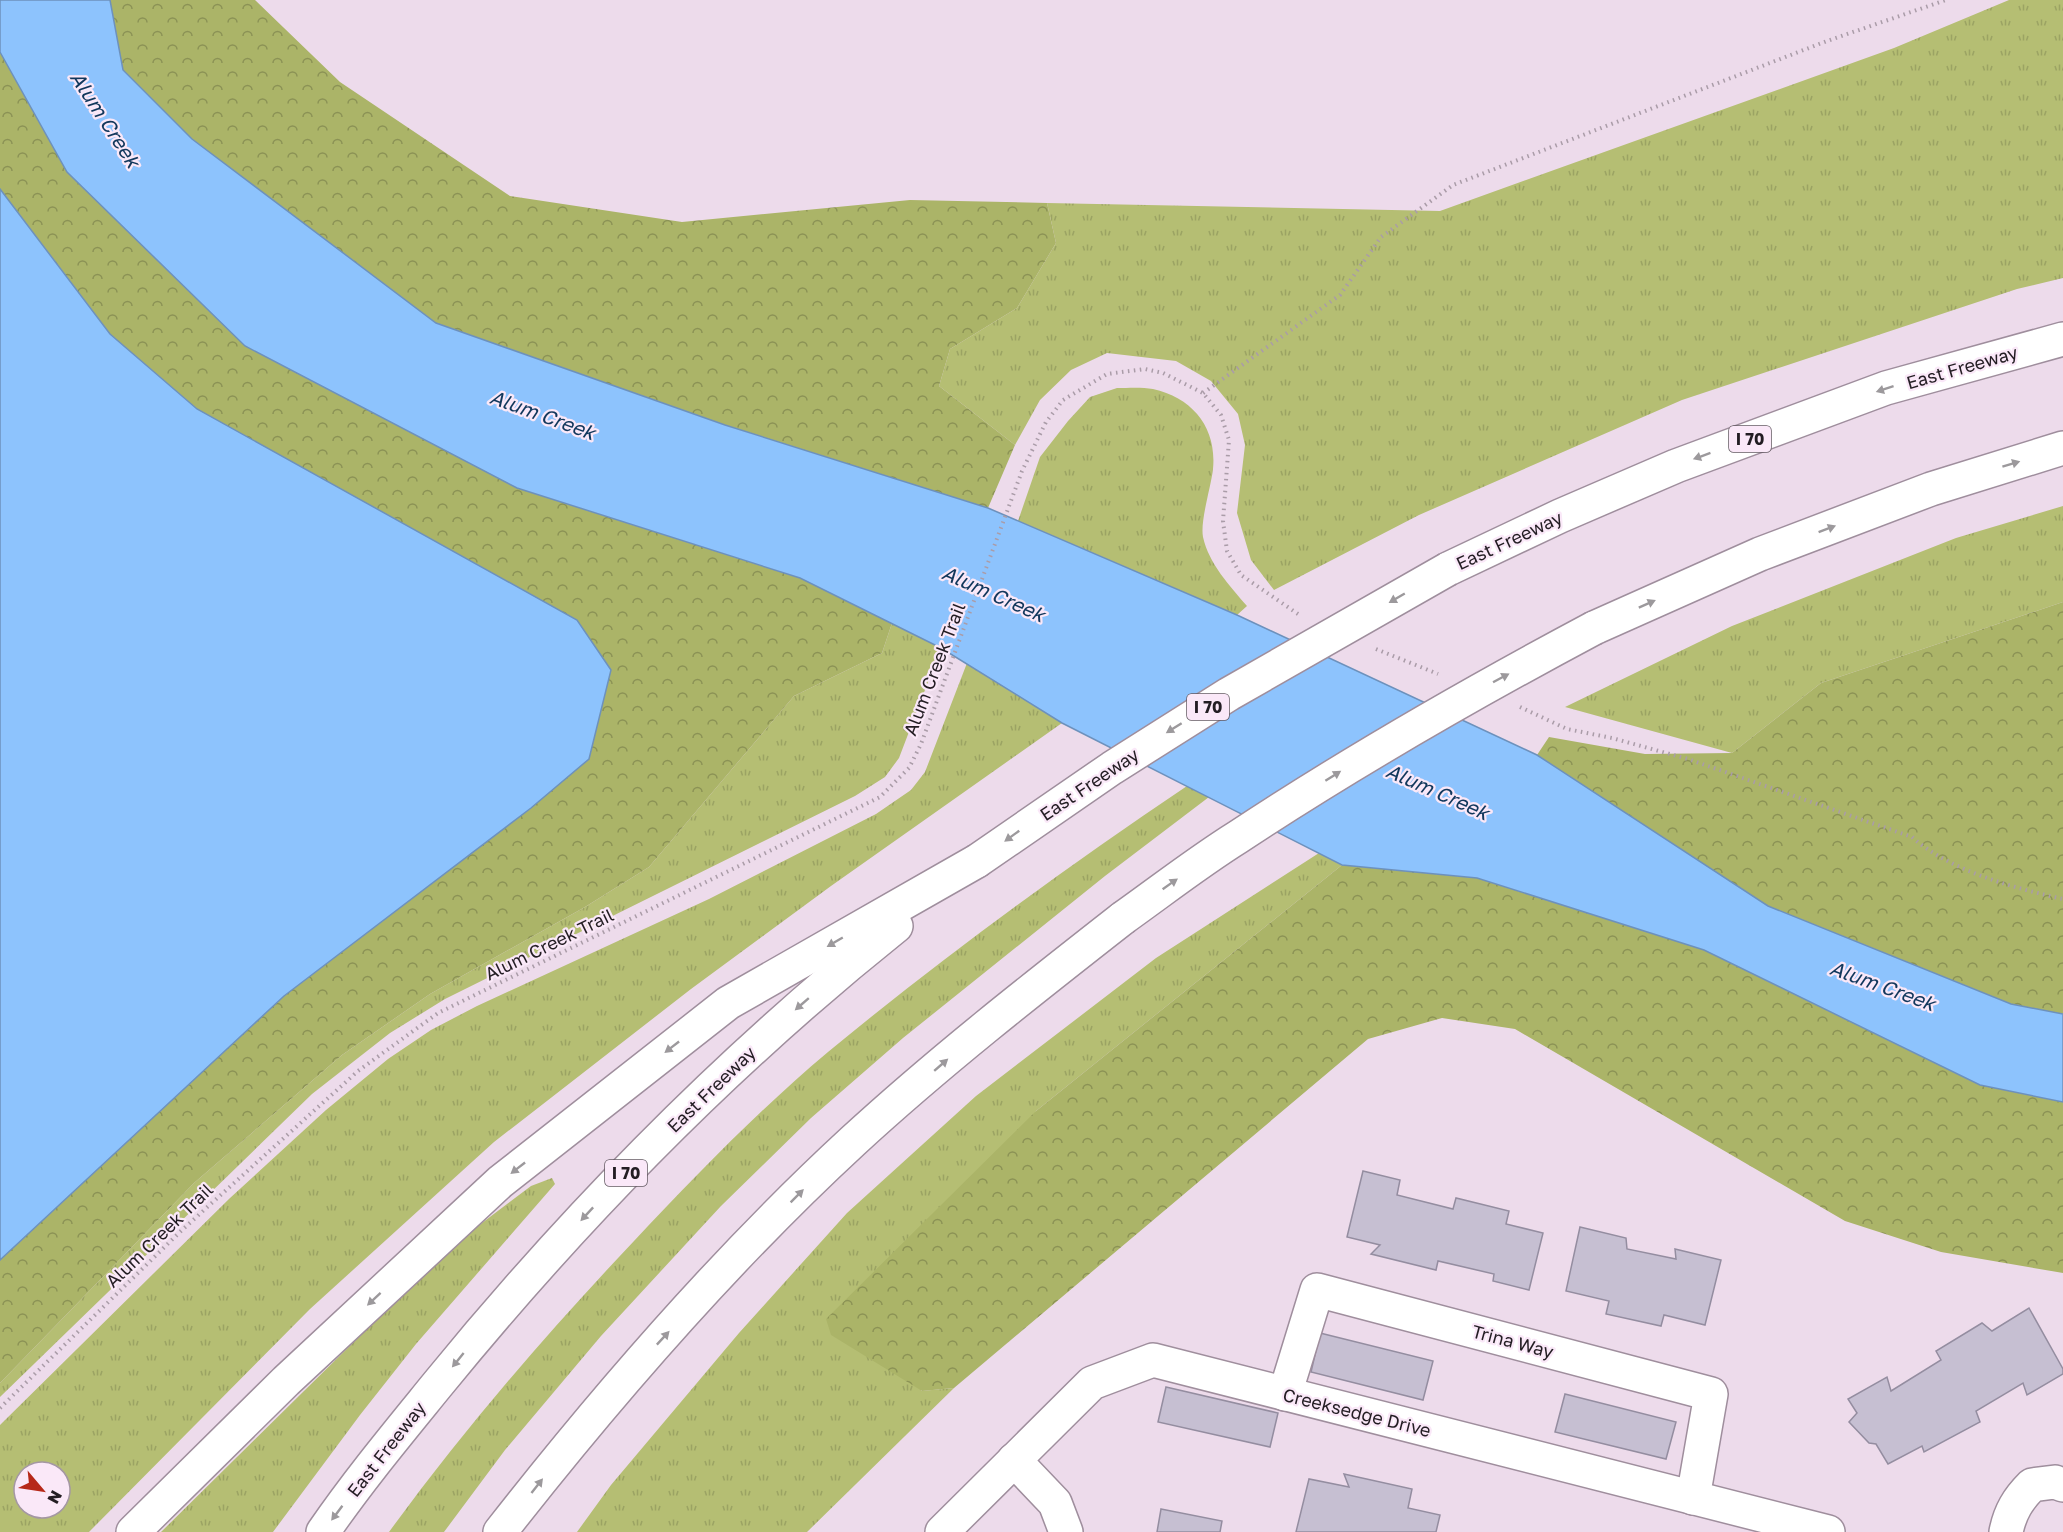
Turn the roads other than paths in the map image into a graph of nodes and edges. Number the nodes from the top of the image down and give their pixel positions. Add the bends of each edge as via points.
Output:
1 (2063, 339) edge
2 (2063, 448) edge
3 (977, 861) junction
4 (1285, 1394) junction
5 (1014, 1460) junction
6 (2063, 1485) edge
7 (1693, 1498) junction
8 (133, 1532) edge
9 (323, 1532) edge
10 (500, 1532) edge
11 (942, 1532) edge
12 (1066, 1532) edge
13 (1828, 1532) edge
14 (2006, 1532) edge

1 -> 3 main road, East Freeway / I 70, bridge via 1886,388 1698,458 1448,569 1229,694
10 -> 2 main road, bridge via 636,1367 746,1248 853,1141 998,1016 1123,918 1236,837 1473,693 1594,628 1760,554 1931,489
3 -> 8 main road via 728,1003 500,1182 286,1381
3 -> 9 main road, East Freeway / I 70 via 802,1003 641,1156 467,1348
4 - 5 main road, Creeksedge Drive via 1153,1360 1092,1383
4 - 7 main road, Creeksedge Drive
4 - 7 main road, Trina Way via 1317,1290 1711,1394
5 - 11 main road, Creeksedge Drive
5 - 12 main road via 1054,1503
6 - 14 main road via 2032,1485 2019,1498
7 - 13 main road, Creeksedge Drive

